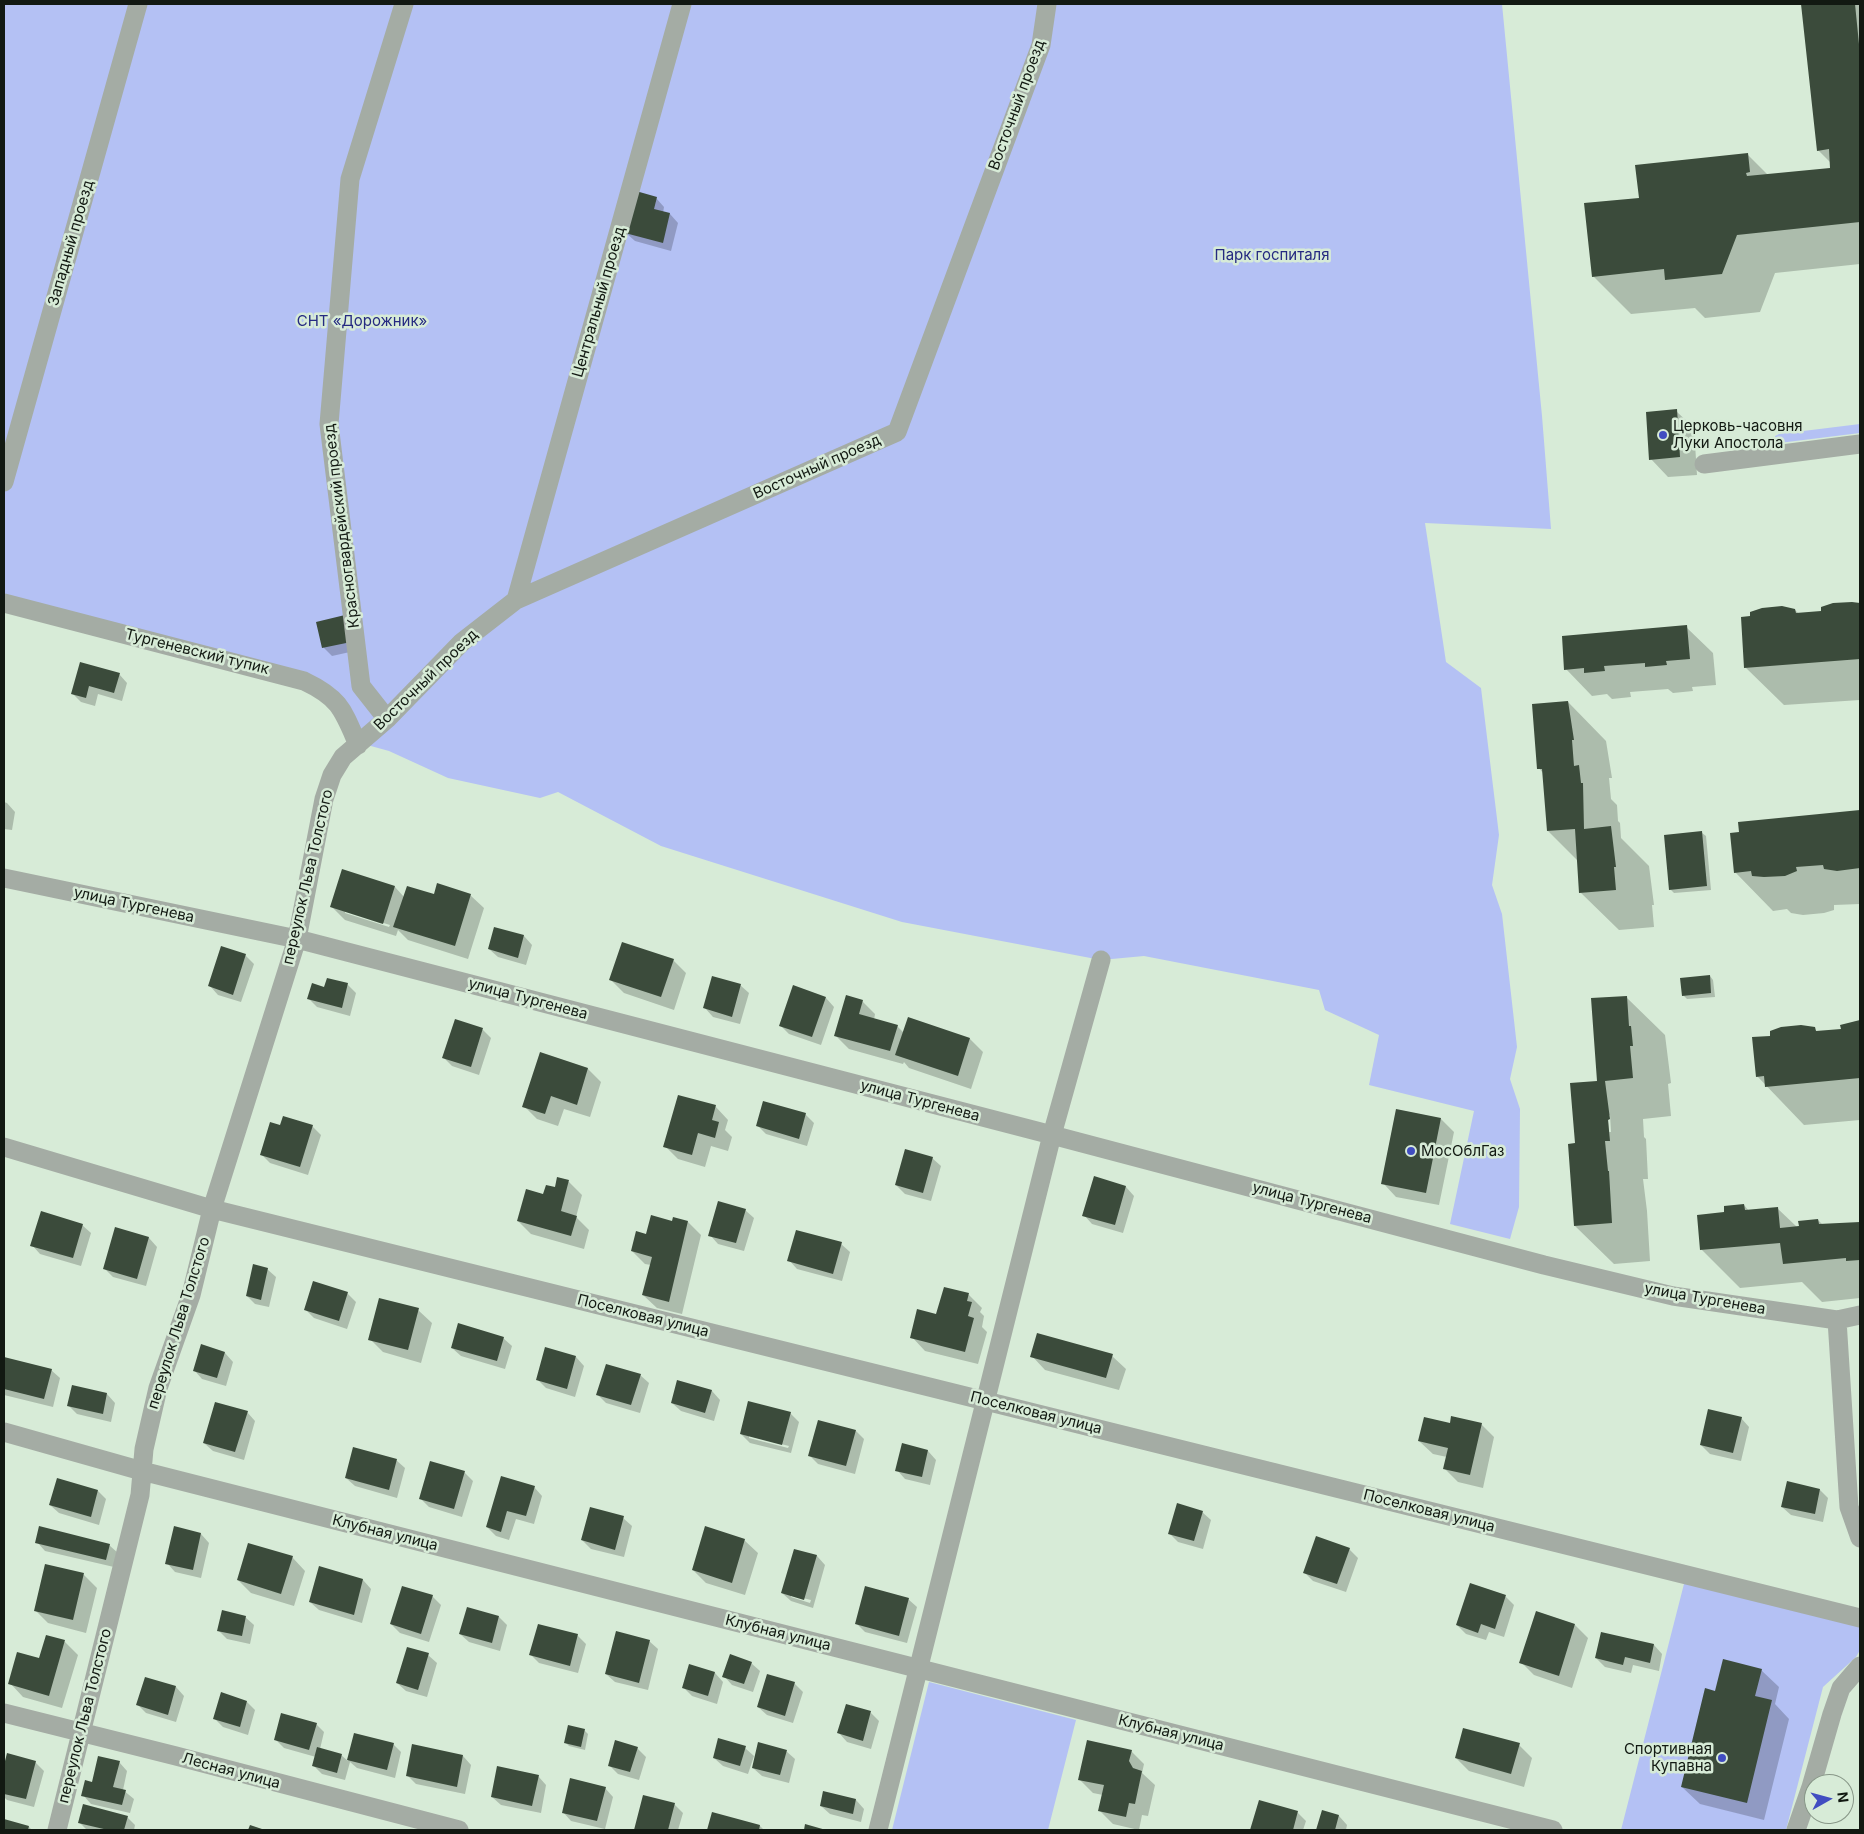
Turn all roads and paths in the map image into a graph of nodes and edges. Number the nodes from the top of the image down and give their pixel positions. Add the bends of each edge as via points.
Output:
1 (138, 4) edge
2 (404, 4) edge
3 (682, 4) edge
4 (1047, 4) edge
5 (1860, 444) edge
6 (1704, 464) dead end
7 (4, 482) edge
8 (516, 600) junction
9 (4, 603) edge
10 (386, 719) junction
11 (359, 744) junction
12 (4, 878) edge
13 (297, 939) junction
14 (1101, 960) dead end
15 (1052, 1135) junction
16 (4, 1148) edge
17 (212, 1209) junction
18 (1860, 1315) edge
19 (1837, 1320) junction
20 (986, 1401) junction
21 (4, 1432) edge
22 (142, 1471) junction
23 (1860, 1538) edge
24 (1860, 1618) edge
25 (1860, 1666) edge
26 (918, 1668) junction
27 (4, 1714) edge
28 (81, 1733) junction
29 (57, 1830) edge
30 (458, 1830) edge
31 (878, 1830) edge
32 (1553, 1830) edge
33 (1796, 1830) edge

1 - 7 street, Западный проезд
2 - 10 street, Красногвардейский проезд via 350,180 329,424 362,686
3 - 8 street, Центральный проезд
4 - 8 street, Восточный проезд via 1042,45 896,432
5 - 6 street
8 - 10 street, Восточный проезд via 462,642
9 - 11 street, Тургеневский тупик via 304,681 332,698 343,711
10 - 11 street, Восточный проезд
11 - 13 street, переулок Льва Толстого via 343,757 332,775 324,799
12 - 13 street, улица Тургенева
13 - 15 street, улица Тургенева
13 - 17 street, переулок Льва Толстого
14 - 15 street
15 - 19 street, улица Тургенева via 1673,1296
15 - 20 street
16 - 17 street, Поселковая улица
17 - 20 street, Поселковая улица
17 - 22 street, переулок Льва Толстого via 191,1295 158,1388
18 - 19 street
19 - 23 street via 1849,1507
20 - 24 street, Поселковая улица
20 - 26 street
21 - 22 street, Клубная улица
22 - 26 street, Клубная улица
22 - 28 street, переулок Льва Толстого via 140,1495
25 - 33 street via 1841,1688
26 - 31 street
26 - 32 street, Клубная улица
27 - 28 street, Лесная улица
28 - 29 street, переулок Льва Толстого
28 - 30 street, Лесная улица

